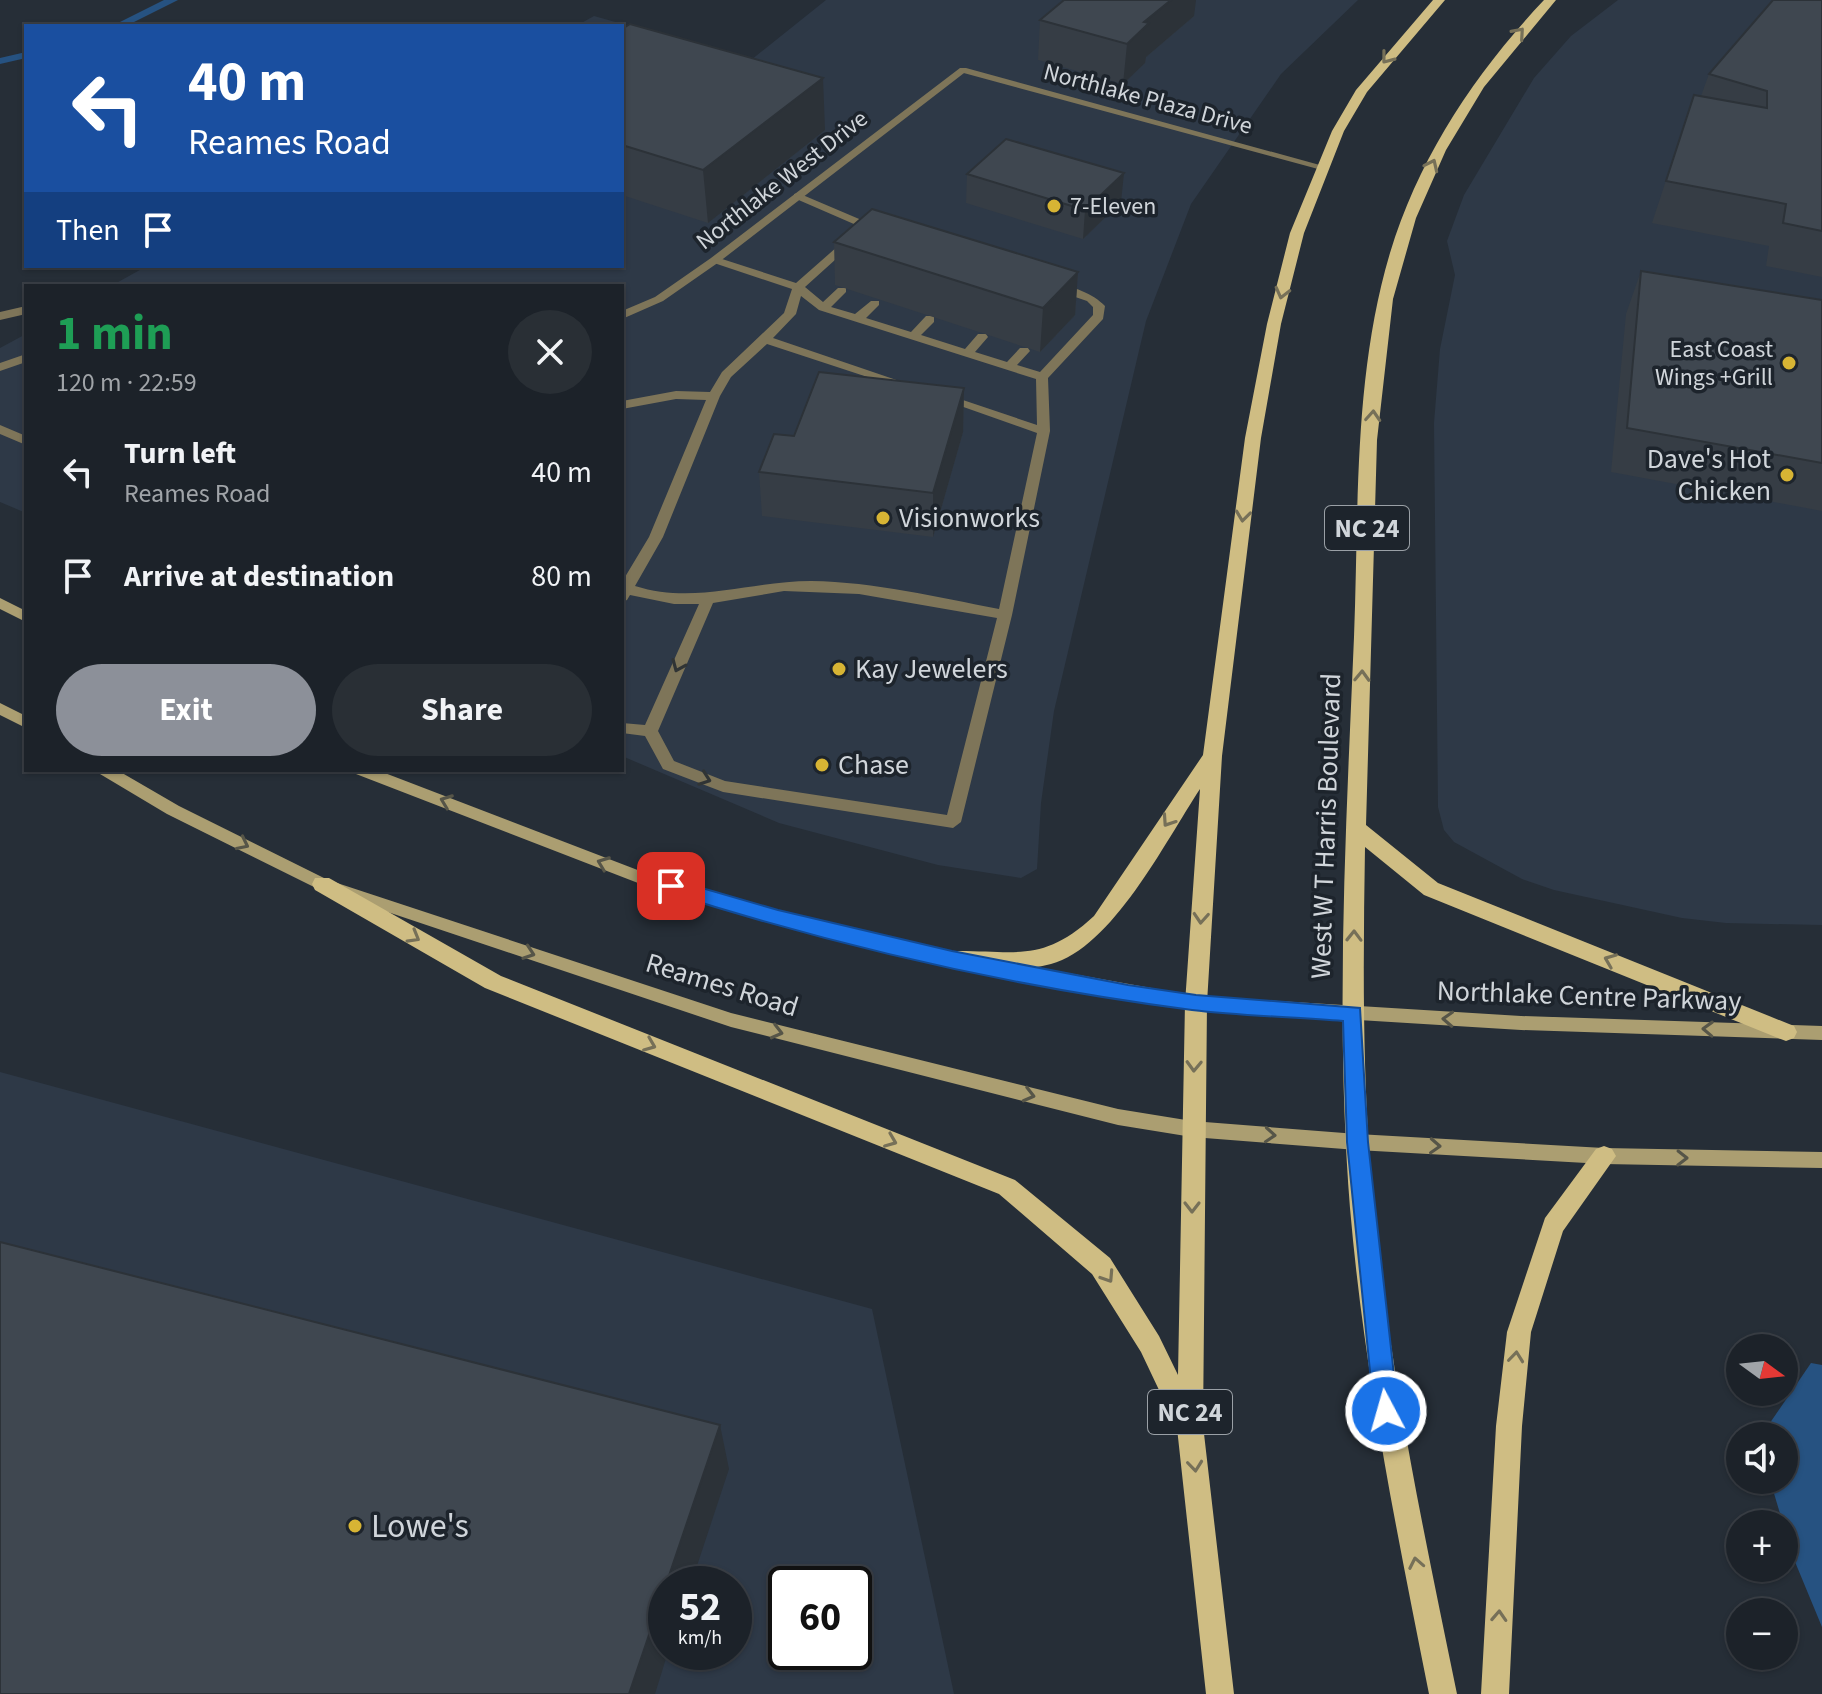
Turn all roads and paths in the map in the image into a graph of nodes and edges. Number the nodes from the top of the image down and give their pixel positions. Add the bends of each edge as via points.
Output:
1 (1439, 0) edge
2 (1550, 0) edge
3 (963, 70) joint
4 (1322, 167) junction
5 (798, 196) junction
6 (866, 226) junction
7 (886, 234) edge
8 (715, 260) junction
9 (1036, 280) edge
10 (798, 287) junction
11 (842, 290) dead end
12 (875, 303) dead end
13 (823, 308) junction
14 (24, 310) edge
15 (624, 314) edge
16 (0, 316) edge
17 (857, 319) junction
18 (930, 319) dead end
19 (912, 337) junction
20 (982, 337) dead end
21 (765, 339) junction
22 (1024, 351) dead end
23 (967, 354) junction
24 (24, 359) edge
25 (0, 367) edge
26 (1009, 367) junction
27 (1042, 377) junction
28 (714, 396) junction
29 (624, 405) edge
30 (0, 429) edge
31 (1044, 431) junction
32 (24, 440) edge
33 (624, 589) edge
34 (624, 591) edge
35 (707, 601) junction
36 (0, 603) edge
37 (1005, 615) junction
38 (0, 616) edge
39 (24, 616) edge
40 (24, 617) edge
41 (0, 708) edge
42 (24, 722) edge
43 (624, 728) edge
44 (650, 731) junction
45 (1212, 756) junction
46 (108, 772) edge
47 (366, 772) edge
48 (1356, 828) junction
49 (322, 884) junction
50 (952, 959) junction
51 (1196, 1003) junction
52 (1353, 1014) junction
53 (1786, 1032) junction
54 (1822, 1033) edge
55 (1192, 1129) junction
56 (1357, 1142) junction
57 (1604, 1156) junction
58 (1822, 1160) edge
59 (1190, 1425) junction
60 (1220, 1694) edge
61 (1443, 1694) edge
62 (1495, 1694) edge

1 -> 4 main road, NC 24 via 1362,90
48 -> 2 main road, West W T Harris Boulevard / NC 24 via 1378,337 1397,252 1432,165 1467,103 1498,57
3 - 4 street, Northlake Plaza Drive
3 - 5 street, Northlake West Drive
4 -> 45 main road, NC 24 via 1297,233 1274,324 1253,438
5 - 6 street
5 - 8 street, Northlake West Drive
6 - 7 street
6 - 10 street
8 - 10 street
8 - 15 street, Northlake West Drive via 659,299
9 - 27 street via 1099,306 1099,316
10 - 13 street
10 - 21 street via 790,314
11 - 13 street
12 - 17 street
13 - 17 street
14 - 16 street
17 - 19 street
18 - 19 street
19 - 23 street
20 - 23 street
21 - 28 street via 726,375
21 - 31 street
22 - 26 street
23 - 26 street
24 - 25 street
26 - 27 street
27 - 31 street
28 - 29 street via 676,395
28 - 33 street via 656,537
30 - 32 street
31 - 37 street
34 - 35 street
35 - 37 street via 822,586
35 -> 44 street
36 - 39 main road
44 -> 37 street via 668,765 723,786 953,822
38 - 40 main road
41 - 42 main road
43 - 44 street
45 -> 50 main road via 1101,922 1081,940 1043,957
45 -> 51 main road, NC 24
46 -> 49 main road, Reames Road
50 -> 47 main road via 778,918 644,879
52 -> 48 main road, West W T Harris Boulevard / NC 24
53 -> 48 main road via 1431,889
49 -> 55 main road, Reames Road via 731,1020 1118,1117
49 -> 59 main road via 493,982 1007,1187 1101,1266 1150,1344
50 - 51 main road
51 - 52 main road
51 -> 55 main road, NC 24
53 -> 52 main road, Northlake Centre Parkway
52 - 56 main road, West W T Harris Boulevard / NC 24
53 - 54 main road, Northlake Centre Parkway
55 -> 56 main road, Reames Road
55 -> 59 main road, NC 24
56 -> 57 main road
61 -> 56 main road, West W T Harris Boulevard / NC 24 via 1386,1411
57 -> 58 main road
62 -> 57 main road via 1519,1332 1553,1226
59 -> 60 main road, NC 24

